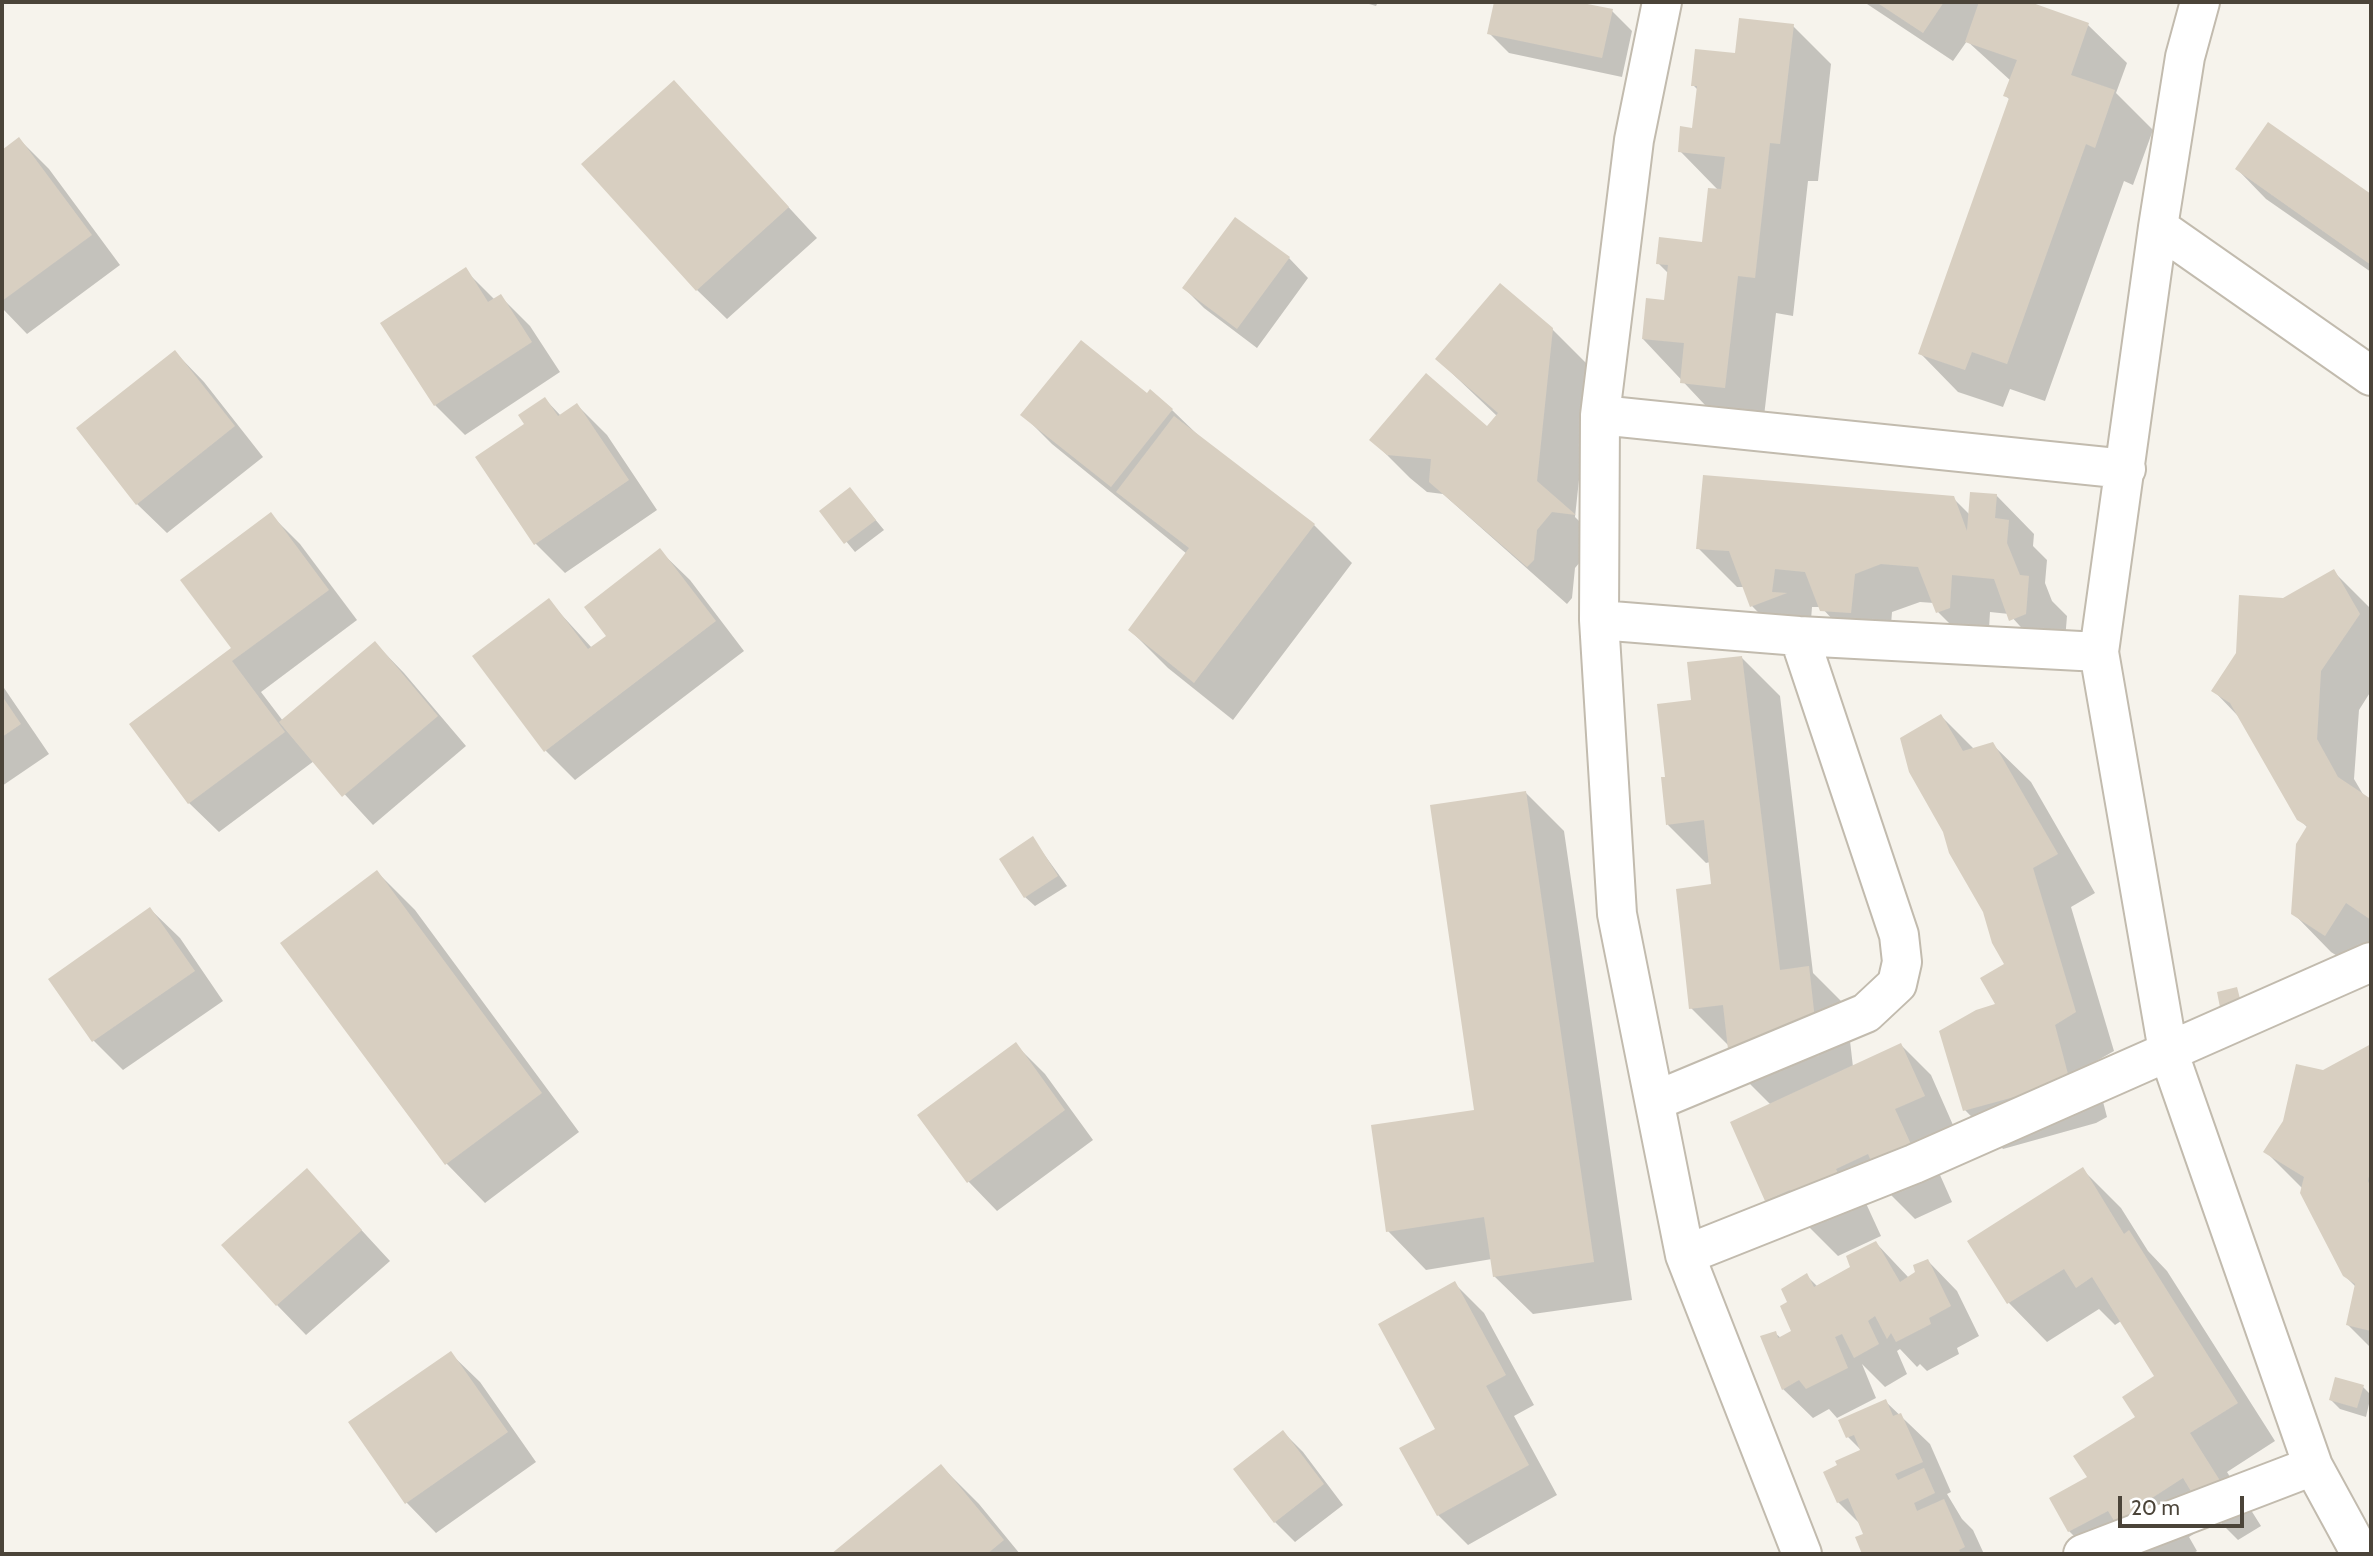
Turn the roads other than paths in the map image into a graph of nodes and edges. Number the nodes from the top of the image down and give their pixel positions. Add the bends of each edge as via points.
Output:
1 (1662, 2) edge
2 (2200, 2) edge
3 (2158, 227) junction
4 (2371, 376) edge
5 (1600, 415) junction
6 (2126, 469) junction
7 (1599, 620) junction
8 (1799, 636) junction
9 (2099, 652) junction
10 (2371, 962) edge
11 (2168, 1051) junction
12 (1655, 1101) junction
13 (1685, 1255) junction
14 (2313, 1465) junction
15 (1802, 1554) edge
16 (2083, 1554) edge
17 (2361, 1554) edge

1 - 5 street via 1634,140
2 - 3 street via 2185,57
3 - 4 street
3 - 6 street
5 - 6 street
5 - 7 street
6 - 9 street
7 - 8 street
7 - 12 street via 1617,914
8 - 9 street
8 - 12 street via 1899,935 1902,962 1897,984 1866,1013
9 - 11 street
10 - 11 street
11 - 13 street via 1913,1164
11 - 14 street
12 - 13 street
13 - 15 street
14 - 16 street
14 - 17 street

